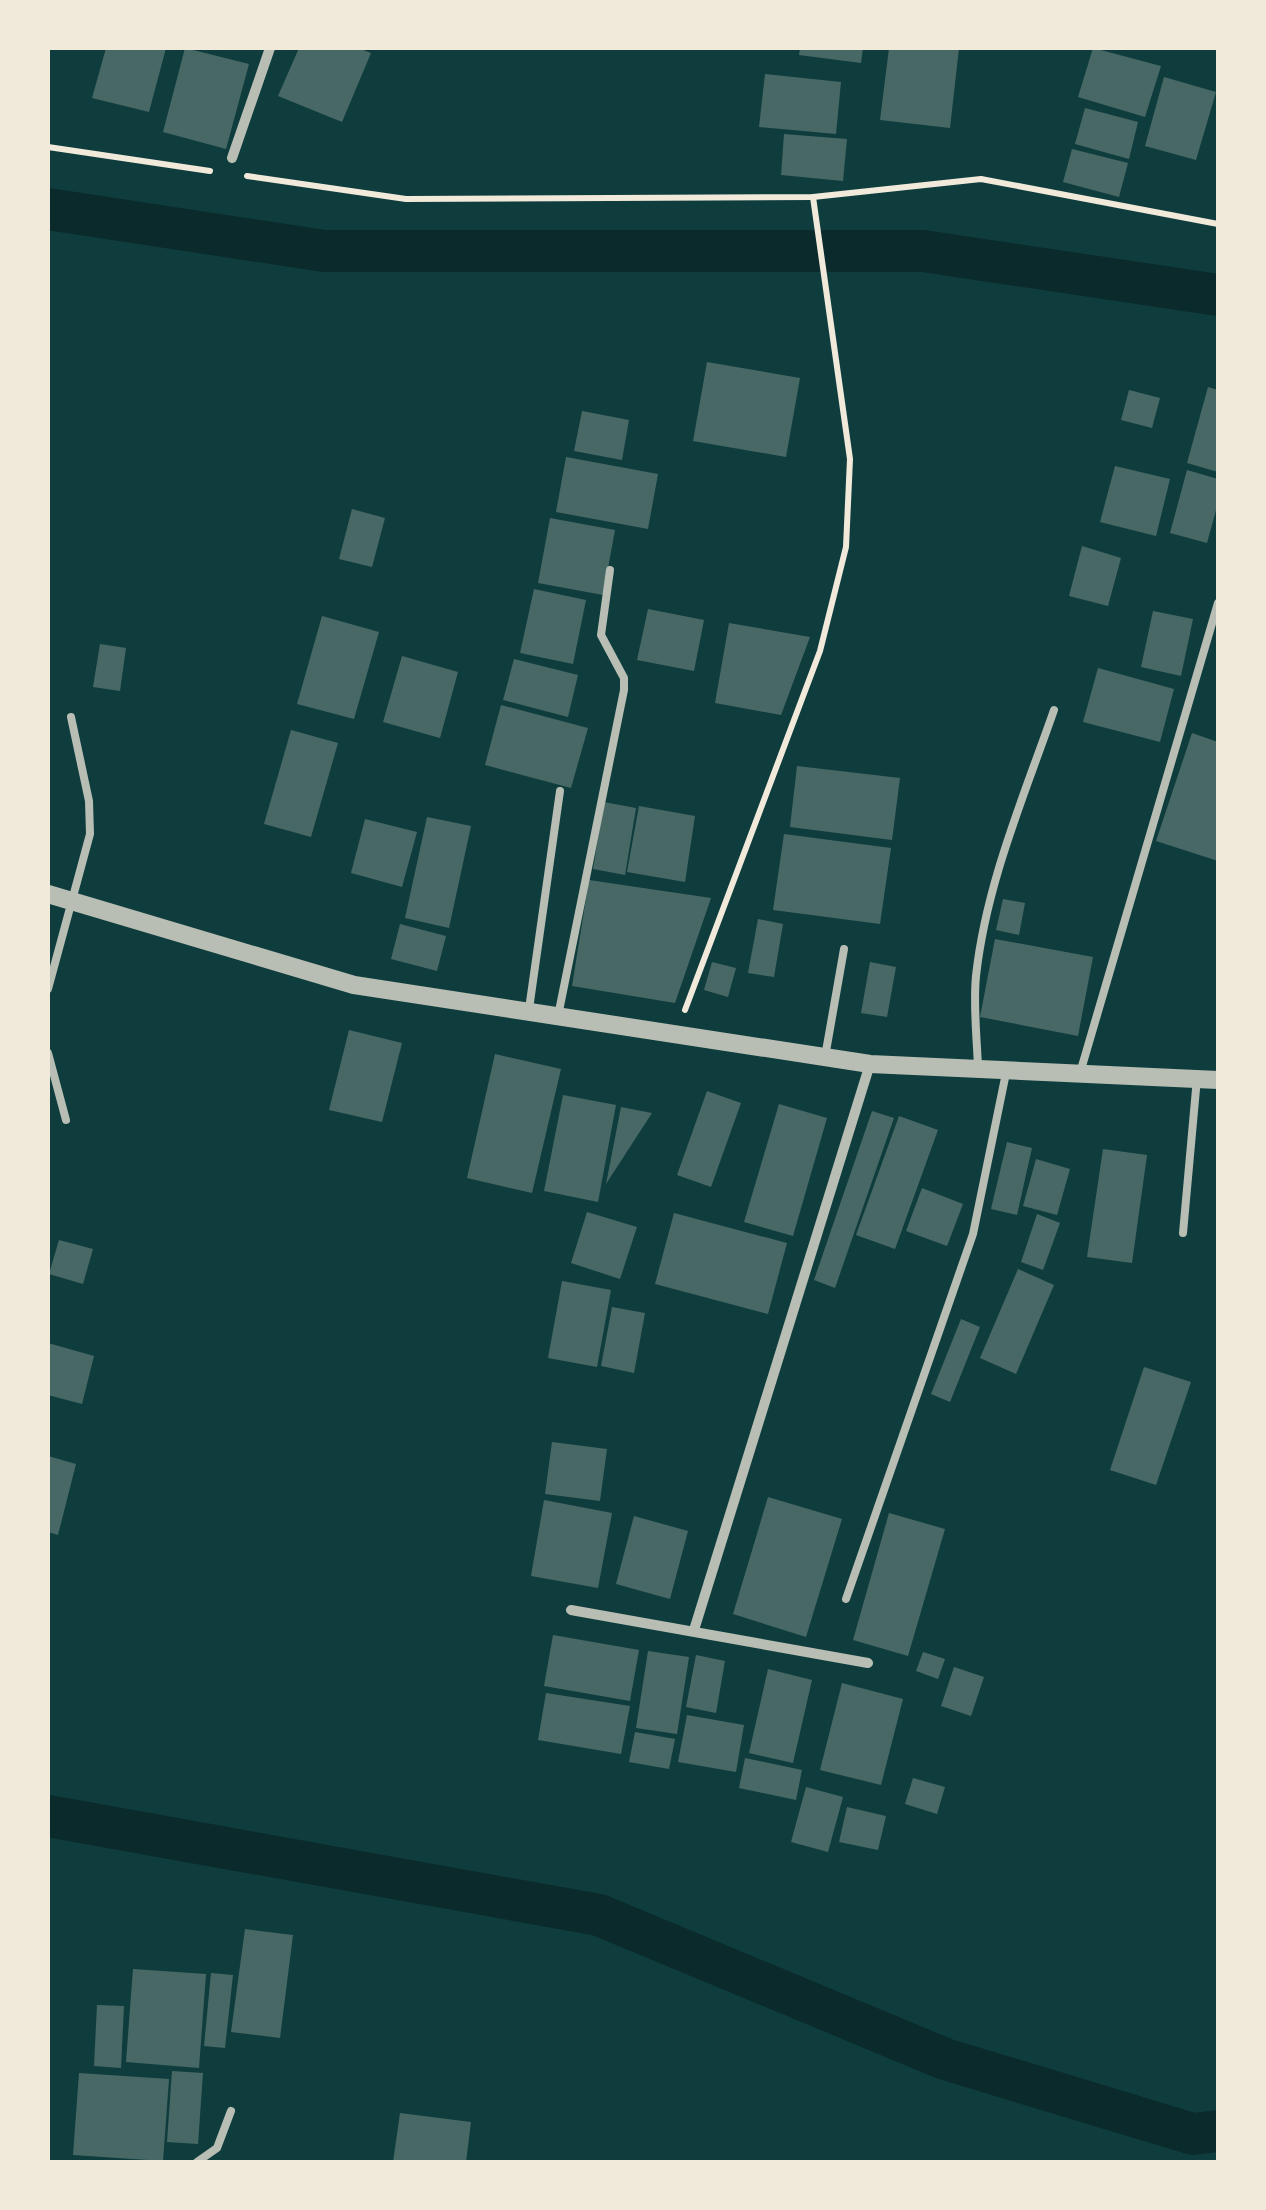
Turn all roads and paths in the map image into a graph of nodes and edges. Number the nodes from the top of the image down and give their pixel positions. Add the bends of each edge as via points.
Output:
1 (270, 48) edge
2 (48, 147) edge
3 (232, 158) dead end
4 (812, 197) junction
5 (1218, 224) edge
6 (610, 570) dead end
7 (1218, 603) edge
8 (1054, 710) dead end
9 (71, 716) dead end
10 (560, 790) dead end
11 (48, 894) edge
12 (70, 900) junction
13 (844, 949) dead end
14 (48, 989) edge
15 (529, 1011) junction
16 (558, 1016) junction
17 (678, 1034) junction
18 (48, 1053) edge
19 (825, 1057) junction
20 (870, 1064) junction
21 (978, 1069) junction
22 (1006, 1070) junction
23 (1080, 1073) junction
24 (1197, 1078) junction
25 (1218, 1080) edge
26 (66, 1120) dead end
27 (1183, 1233) dead end
28 (846, 1599) dead end
29 (571, 1610) dead end
30 (694, 1630) junction
31 (868, 1663) dead end
32 (232, 2111) dead end
33 (197, 2162) edge

1 - 3 street
2 - 4 path via 406,200
4 - 5 path via 981,179
4 - 17 path via 850,459 846,547 820,651
6 - 16 lane via 601,634 624,690
7 - 23 lane
8 - 21 lane via 984,926 976,979
9 - 12 lane via 90,834
10 - 15 lane
11 - 12 street
12 - 14 lane
12 - 15 street via 354,985
13 - 19 lane
15 - 16 street
16 - 17 street
17 - 19 street
18 - 26 lane
19 - 20 street
20 - 21 street
20 - 30 street
21 - 22 street
22 - 23 street
22 - 28 lane via 974,1234
23 - 24 street
24 - 25 street
24 - 27 lane
29 - 30 street
30 - 31 street
32 - 33 lane via 217,2148

